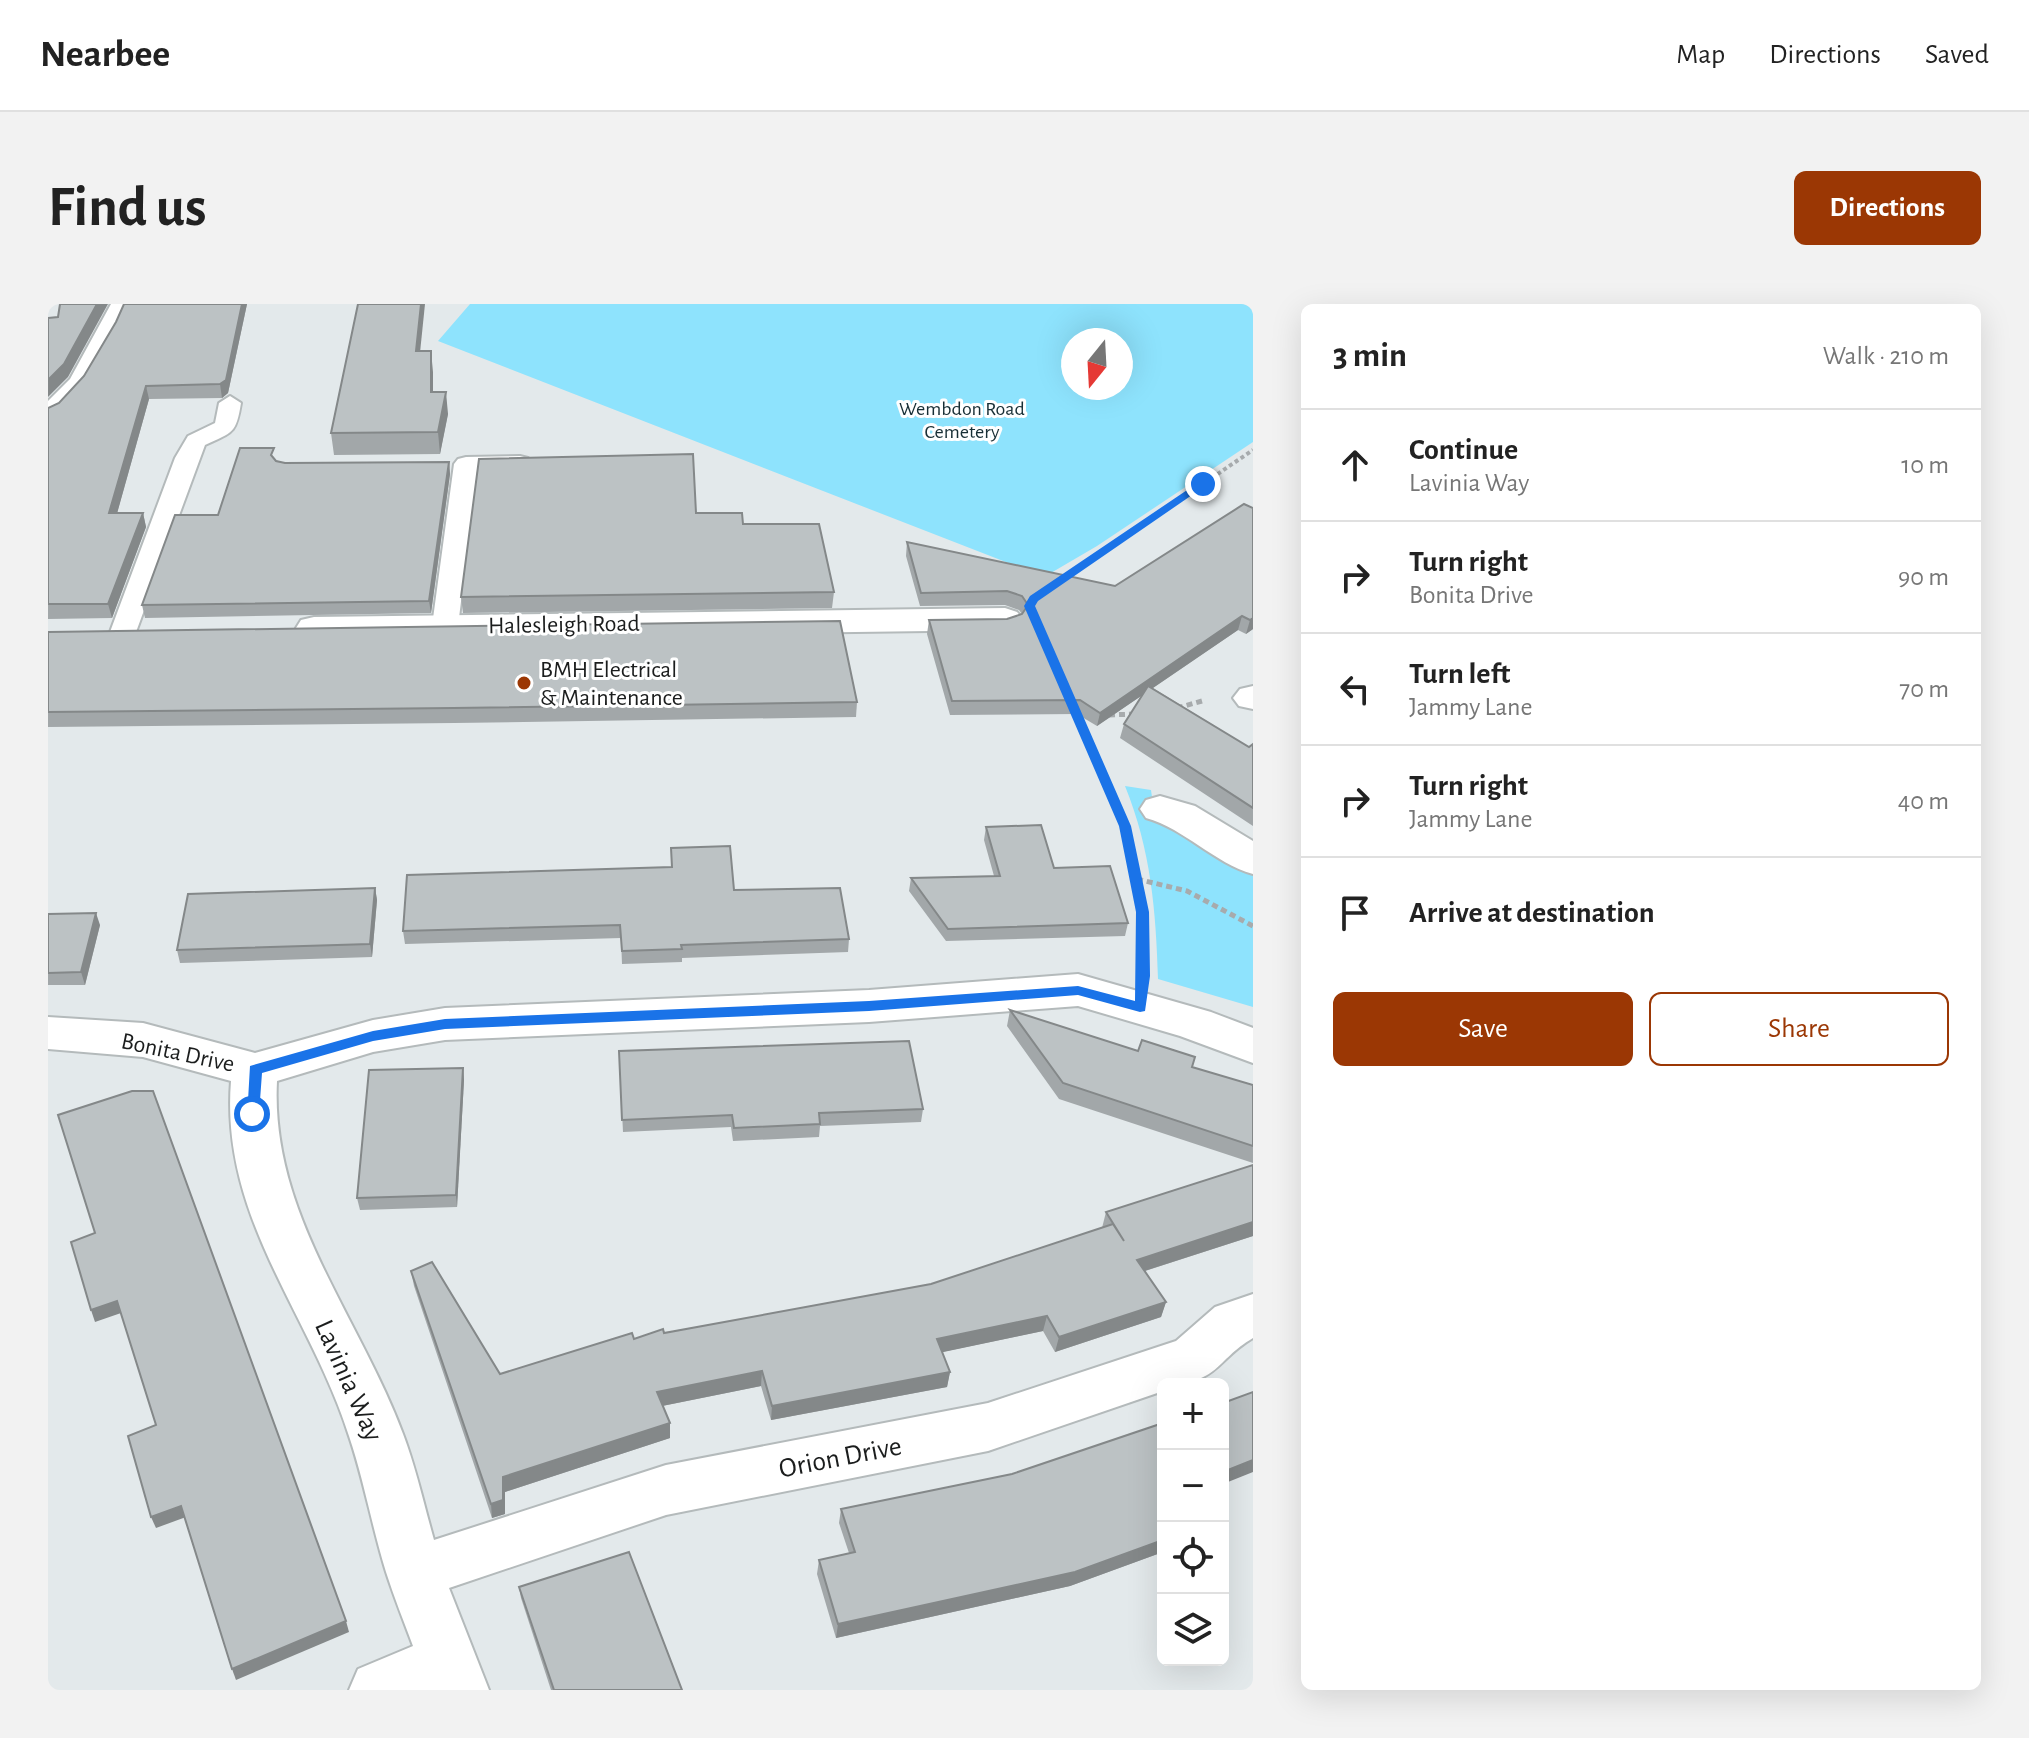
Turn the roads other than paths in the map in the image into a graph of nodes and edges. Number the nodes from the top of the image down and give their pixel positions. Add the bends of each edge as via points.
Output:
1 (121, 304) edge
2 (230, 403) dead end
3 (48, 414) edge
4 (540, 463) edge
5 (436, 464) edge
6 (466, 464) junction
7 (1005, 619) edge
8 (445, 626) junction
9 (276, 629) edge
10 (123, 632) edge
11 (1160, 809) dead end
12 (1253, 860) edge
13 (48, 1033) edge
14 (1253, 1046) edge
15 (255, 1070) junction
16 (1253, 1316) edge
17 (415, 1573) junction
18 (453, 1675) edge
19 (379, 1690) edge

1 - 3 lane via 79,382
2 - 10 lane via 226,427 196,441 187,458
4 - 6 lane
5 - 6 lane
6 - 8 lane
7 - 8 street, Halesleigh Road
8 - 9 street, Halesleigh Road
11 - 12 street via 1181,815
13 - 15 street, Bonita Drive via 143,1040
14 - 15 street, Bonita Drive via 1078,990 869,1006 445,1024 373,1036
15 - 17 street, Lavinia Way via 252,1114 261,1172 289,1253 376,1434
16 - 17 street, Orion Drive via 1233,1322 1194,1358 988,1427 666,1490
17 - 18 street, Lavinia Way
18 - 19 street

